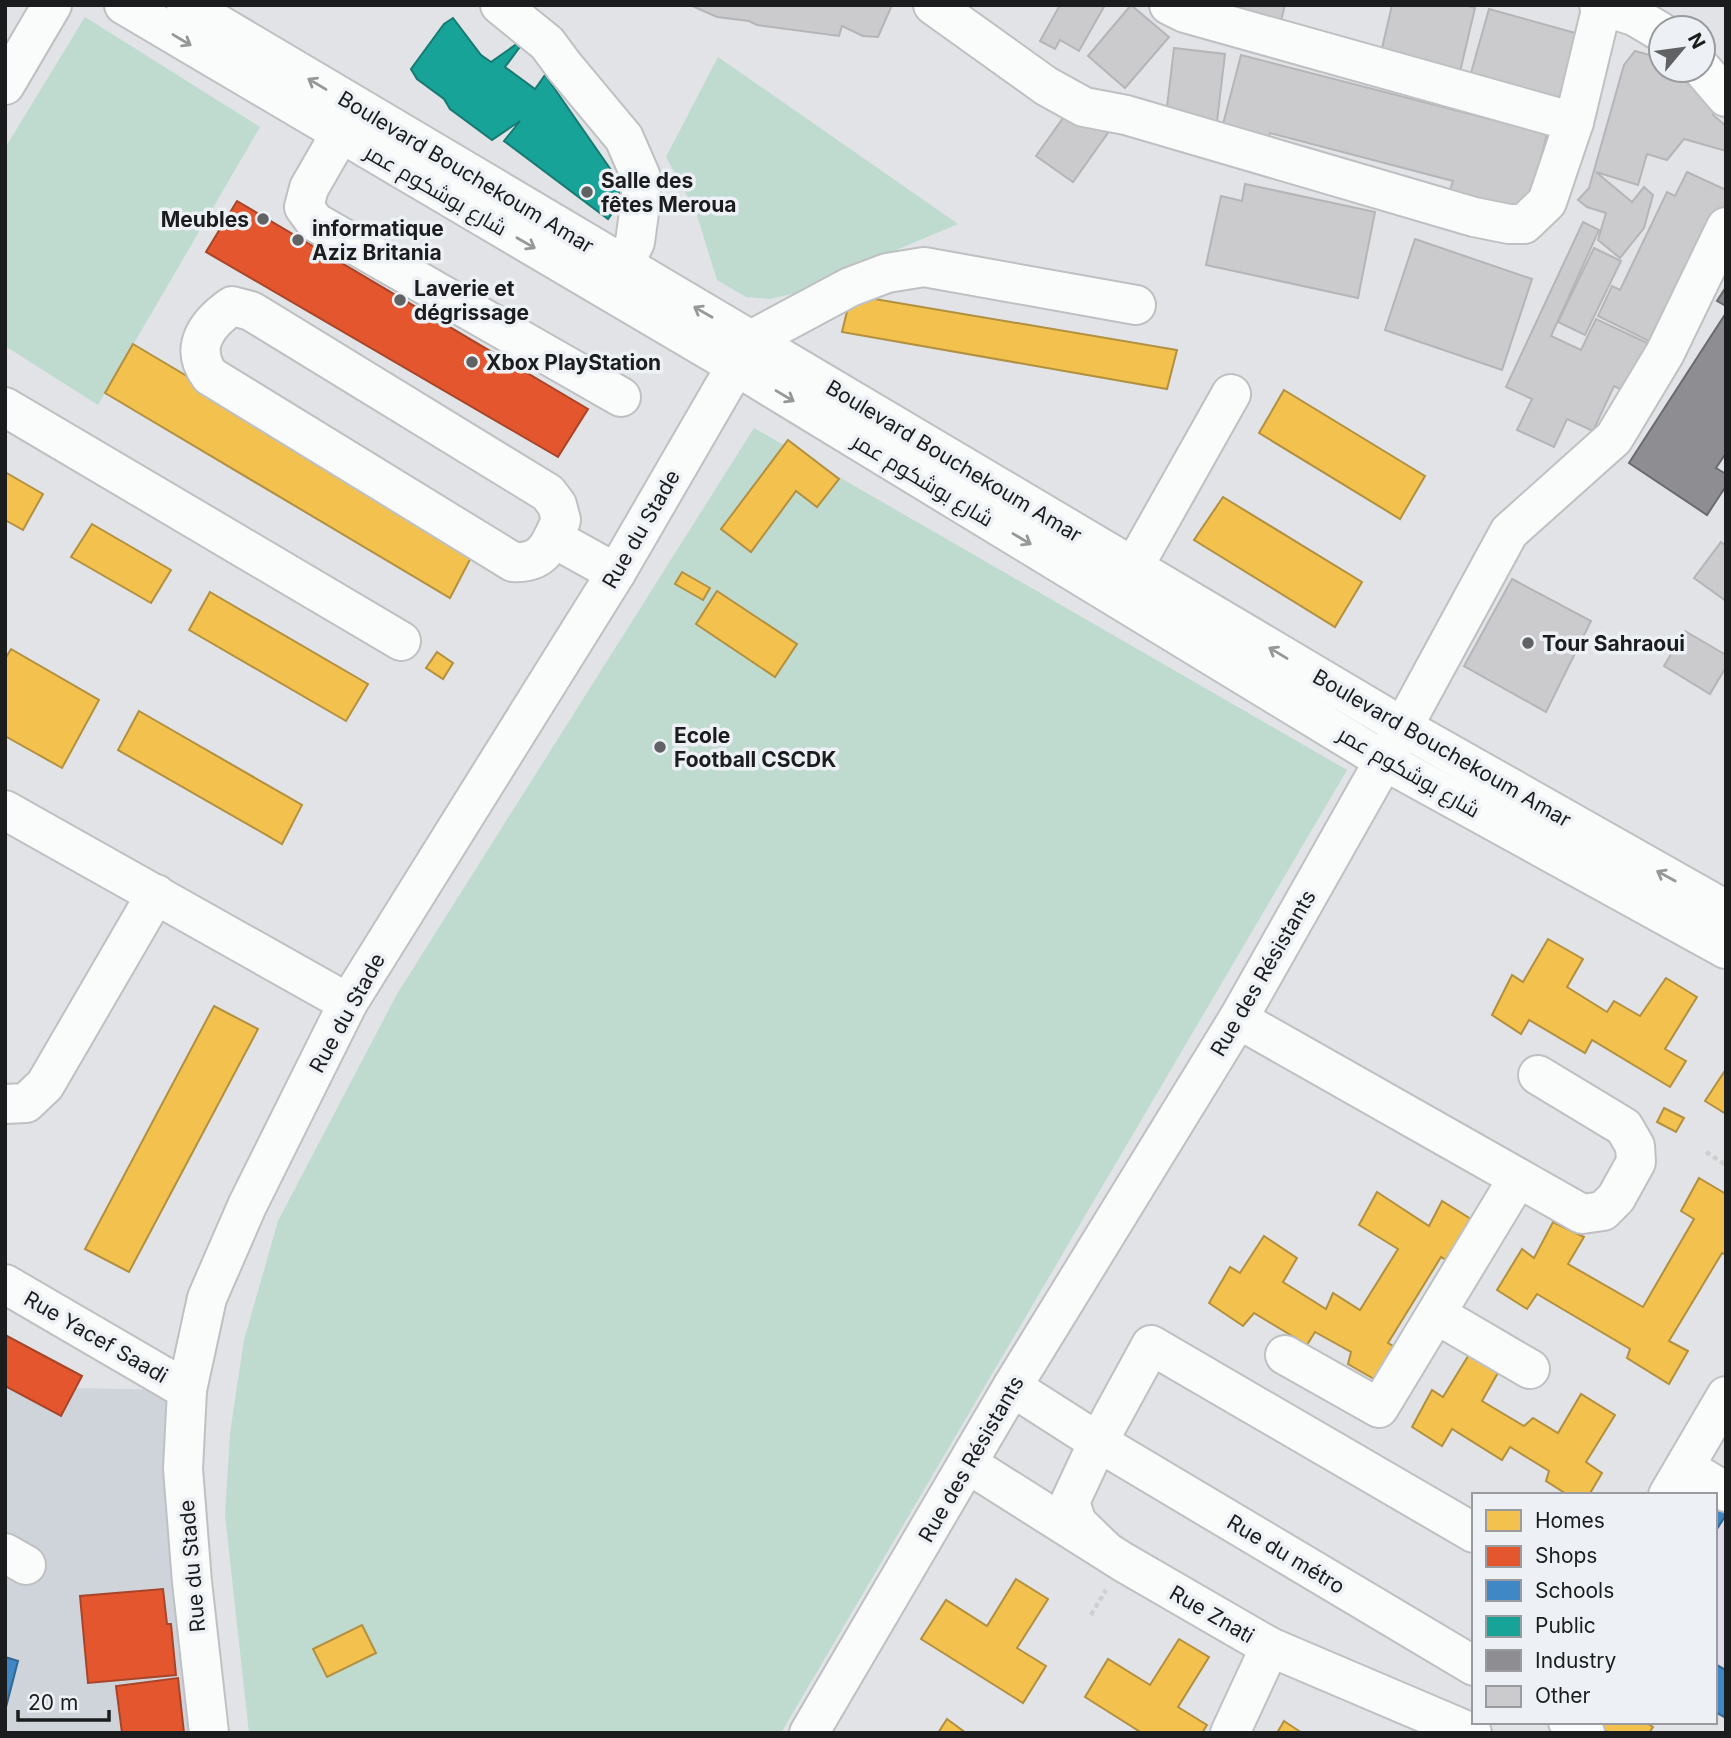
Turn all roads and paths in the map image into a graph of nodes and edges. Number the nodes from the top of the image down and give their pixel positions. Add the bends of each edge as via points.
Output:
1 (52, 5) edge
2 (124, 5) edge
3 (186, 5) edge
4 (500, 5) edge
5 (933, 5) edge
6 (1169, 5) edge
7 (1601, 6) edge
8 (1647, 24) edge
9 (5, 85) edge
10 (1574, 121) junction
11 (340, 134) junction
12 (1726, 227) edge
13 (623, 266) junction
14 (1136, 305) dead end
15 (743, 353) junction
16 (1231, 394) dead end
17 (621, 397) dead end
18 (5, 407) edge
19 (553, 538) junction
20 (1133, 568) junction
21 (616, 573) junction
22 (401, 641) dead end
23 (1403, 727) junction
24 (1383, 760) junction
25 (5, 810) edge
26 (156, 894) junction
27 (1726, 910) edge
28 (1726, 949) edge
29 (348, 1003) junction
30 (1238, 1019) junction
31 (1538, 1075) dead end
32 (5, 1104) edge
33 (1706, 1153) dead end
34 (1726, 1164) edge
35 (1518, 1178) junction
36 (5, 1284) edge
37 (1436, 1314) junction
38 (1285, 1355) dead end
39 (1530, 1369) dead end
40 (1012, 1387) junction
41 (187, 1390) junction
42 (1726, 1396) edge
43 (1098, 1442) junction
44 (968, 1464) junction
45 (1676, 1481) edge
46 (1726, 1492) edge
47 (1472, 1532) edge
48 (1104, 1549) junction
49 (1270, 1647) junction
50 (1472, 1665) edge
51 (209, 1733) edge
52 (809, 1733) edge
53 (1230, 1733) edge
54 (1472, 1733) edge

1 - 9 street
2 -> 11 street, شارع بوشكوم عمر
13 -> 3 street, Boulevard Bouchekoum Amar
4 - 13 street via 547,43 624,138 641,177 642,198 635,242
5 - 10 street via 1046,86 1084,107 1508,224 1524,224 1547,202
6 - 10 street
7 - 8 street
7 - 10 street
11 -> 15 street, شارع بوشكوم عمر
11 - 17 street via 309,188 304,207 315,222
12 - 23 street, Rue des Résistants via 1665,353 1614,438 1509,531
15 -> 13 street, Boulevard Bouchekoum Amar
14 - 15 street via 924,267 887,273 850,288
15 - 20 street, Boulevard Bouchekoum Amar
15 - 21 street, Rue du Stade
15 -> 24 street, شارع بوشكوم عمر
16 - 20 street
18 - 22 street
19 - 19 street via 542,555 528,563 513,562 210,376 201,364 199,348 217,316 232,306 251,311 548,493 561,520
19 - 21 street
23 -> 20 street, Boulevard Bouchekoum Amar
21 - 29 street, Rue du Stade
23 - 24 street, Rue des Résistants
27 -> 23 street, Boulevard Bouchekoum Amar
24 - 28 street, شارع بوشكوم عمر
24 - 30 street, Rue des Résistants
25 - 26 street
26 - 29 street
26 - 32 street via 45,1085 26,1103
29 - 41 street, Rue du Stade via 247,1206 207,1298
30 - 35 street
30 - 40 street, Rue des Résistants
31 - 35 street via 1624,1127 1635,1146 1636,1162 1616,1198 1603,1211 1582,1214
33 - 34 path
35 - 37 street
36 - 41 street, Rue Yacef Saadi
37 - 38 street via 1379,1408
37 - 39 street
40 - 43 street, Rue du métro
40 - 44 street, Rue des Résistants
41 - 51 street, Rue du Stade via 183,1469
42 - 45 street
43 - 47 street via 1151,1345
43 - 48 street via 1070,1502 1077,1523
43 - 50 street, Rue du métro
44 - 48 street, Rue Znati
44 - 52 street, Rue des Résistants
45 - 46 street
48 - 49 street, Rue Znati
49 - 53 street
49 - 54 street, Rue Znati

